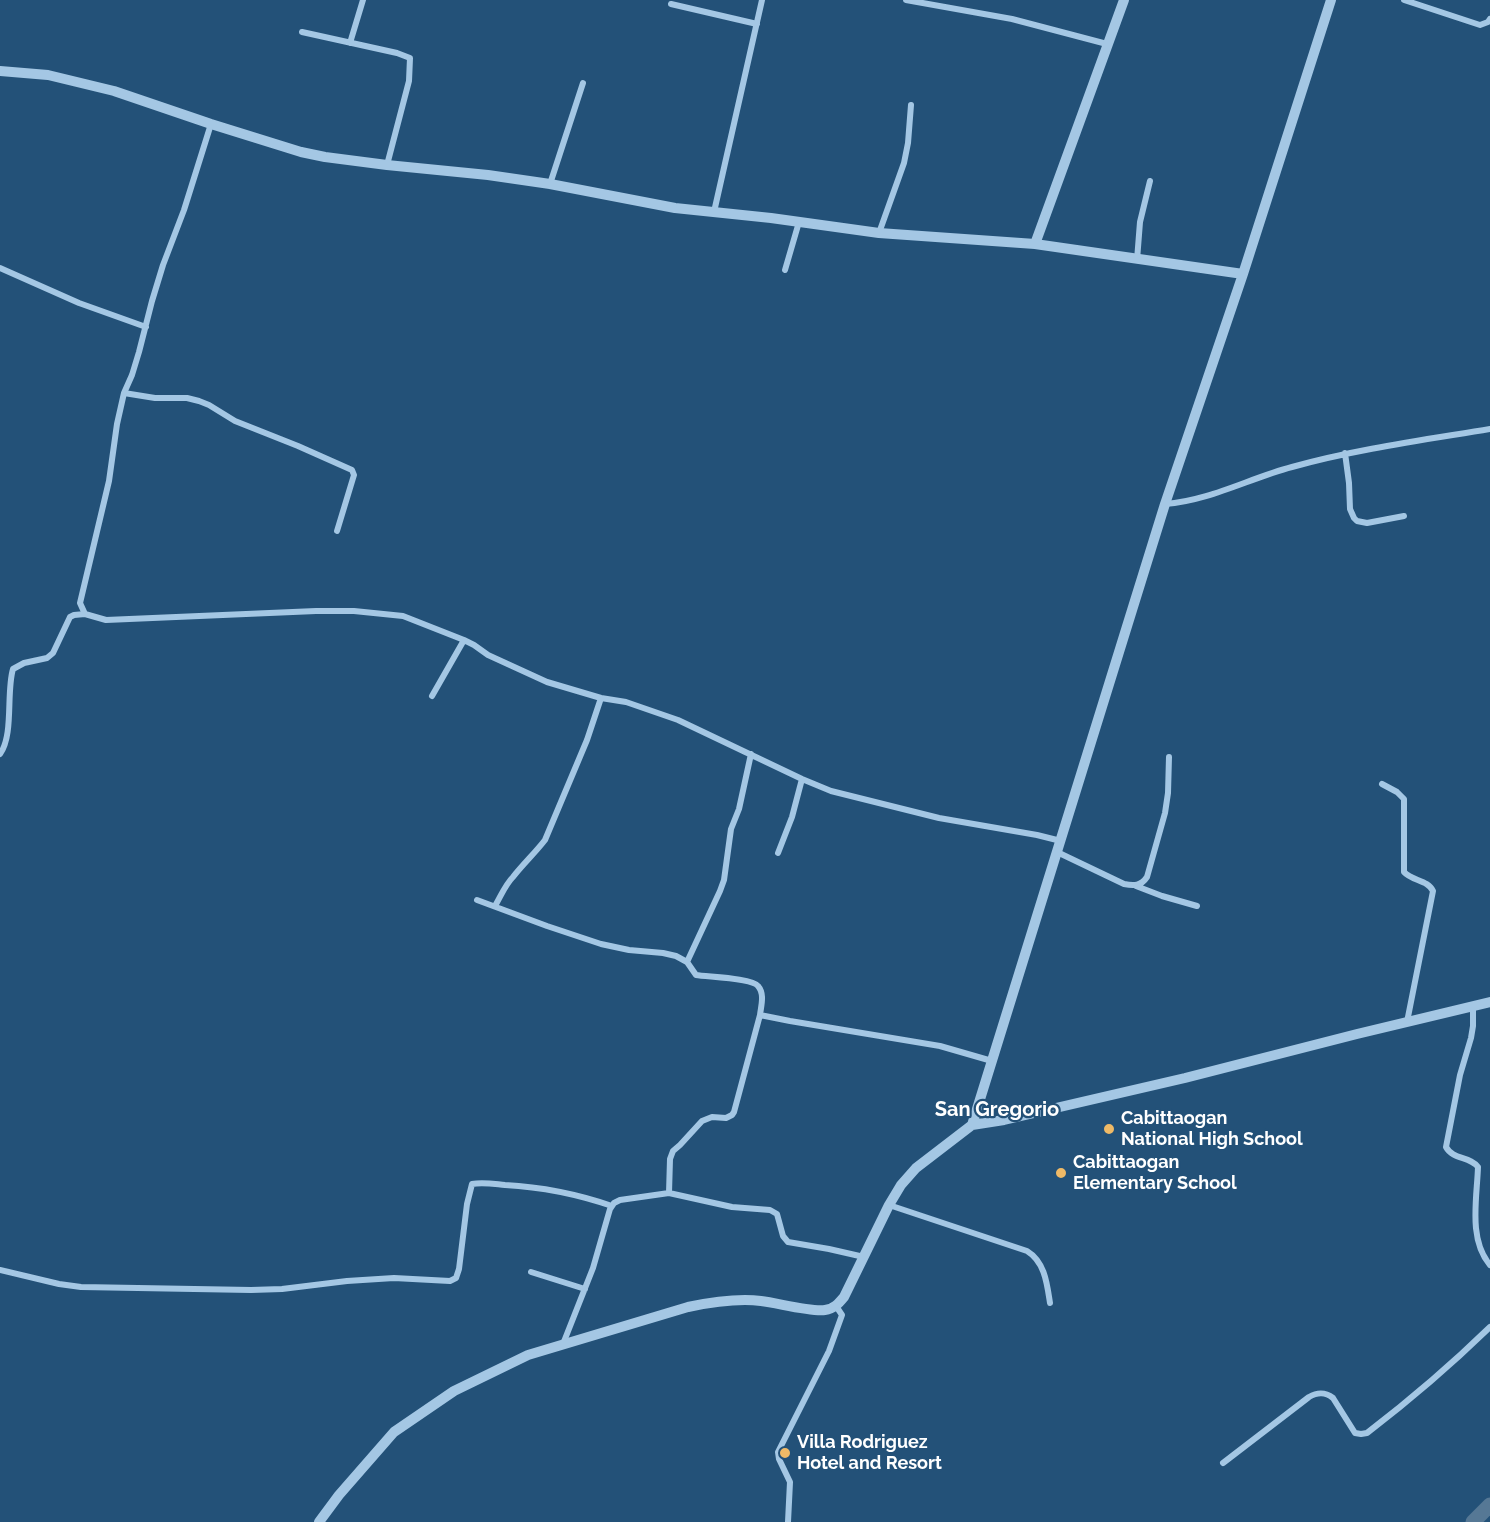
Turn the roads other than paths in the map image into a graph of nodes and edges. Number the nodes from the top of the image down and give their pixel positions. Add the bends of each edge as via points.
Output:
1 (363, 0) edge
2 (762, 0) edge
3 (906, 0) edge
4 (1124, 0) edge
5 (1331, 0) edge
6 (1404, 0) edge
7 (671, 4) dead end
8 (1490, 19) edge
9 (758, 24) junction
10 (302, 32) dead end
11 (350, 43) junction
12 (1107, 44) junction
13 (0, 71) edge
14 (583, 82) dead end
15 (911, 105) dead end
16 (211, 124) junction
17 (387, 165) junction
18 (1150, 181) dead end
19 (550, 184) junction
20 (714, 212) junction
21 (799, 222) junction
22 (879, 233) junction
23 (1035, 244) junction
24 (1137, 260) junction
25 (0, 268) edge
26 (785, 270) dead end
27 (1243, 274) junction
28 (146, 327) junction
29 (124, 393) junction
30 (1490, 429) edge
31 (1345, 453) junction
32 (1165, 504) junction
33 (1404, 516) dead end
34 (337, 531) dead end
35 (85, 614) junction
36 (464, 640) junction
37 (432, 696) dead end
38 (601, 698) junction
39 (0, 754) edge
40 (751, 754) junction
41 (1169, 757) dead end
42 (802, 779) junction
43 (1382, 784) dead end
44 (1061, 841) junction
45 (1057, 852) junction
46 (778, 853) dead end
47 (1136, 885) junction
48 (477, 900) dead end
49 (495, 906) junction
50 (1197, 906) dead end
51 (687, 962) junction
52 (1490, 1002) edge
53 (1473, 1006) junction
54 (760, 1015) junction
55 (1407, 1022) junction
56 (992, 1060) junction
57 (972, 1125) junction
58 (669, 1193) junction
59 (889, 1205) junction
60 (612, 1206) junction
61 (864, 1257) junction
62 (1490, 1265) edge
63 (0, 1270) edge
64 (531, 1272) dead end
65 (585, 1289) junction
66 (1050, 1303) dead end
67 (836, 1306) junction
68 (1490, 1327) edge
69 (563, 1344) junction
70 (1223, 1463) dead end
71 (319, 1522) edge
72 (788, 1522) edge

1 - 11 street
2 - 9 street
3 - 12 street via 1012,19
4 - 12 street
5 - 27 street
6 - 8 street via 1480,25
7 - 9 street
9 - 20 street
10 - 11 street
11 - 17 street via 410,58 409,81
12 - 23 street
13 - 16 street via 48,75 103,88
14 - 19 street
15 - 22 street via 904,163
16 - 17 street via 301,152
16 - 28 street
17 - 19 street
18 - 24 street via 1140,222
19 - 20 street via 631,201
20 - 21 street
21 - 22 street
21 - 26 street
22 - 23 street
23 - 24 street
24 - 27 street
25 - 28 street
27 - 32 street
28 - 29 street
29 - 34 street via 199,401 235,421 352,470 354,475
29 - 35 street via 105,500 80,603
30 - 31 street
31 - 32 street via 1264,475 1199,499
31 - 33 street via 1354,518 1366,523
32 - 44 street
35 - 36 street via 106,620 354,611 403,616
35 - 39 street via 70,617 47,658 13,669 7,733
36 - 37 street
36 - 38 street via 547,682
38 - 40 street via 660,713
38 - 49 street via 545,840 511,879
40 - 42 street
40 - 51 street via 731,829 724,880
41 - 47 street via 1165,813 1147,877
42 - 44 street via 852,798
42 - 46 street
43 - 55 street via 1404,799 1404,872 1430,885 1433,891
44 - 45 street
45 - 47 street via 1124,884
45 - 56 street
47 - 50 street
48 - 49 street
49 - 51 street via 601,944 663,952
51 - 54 street via 696,975 757,985 762,994
52 - 53 street
53 - 55 street
53 - 62 street via 1471,1038 1446,1147 1450,1154 1478,1167 1478,1240
54 - 56 street via 940,1046
54 - 58 street via 732,1115 702,1120 673,1151
55 - 57 street via 1185,1078
56 - 57 street
57 - 59 street via 916,1168
58 - 60 street via 620,1200
58 - 61 street via 732,1207 770,1210 777,1214 788,1242
59 - 61 street
59 - 66 street via 1027,1251 1041,1265
60 - 63 street via 542,1188 472,1184 459,1269 450,1281 394,1278 273,1289 126,1288 67,1286
60 - 65 street
61 - 67 street
64 - 65 street
65 - 69 street
67 - 69 street via 824,1311 759,1300 710,1302
67 - 72 street via 842,1315 840,1323 778,1452 790,1482
68 - 70 street via 1366,1433 1355,1433 1333,1398 1319,1393
69 - 71 street via 495,1370 449,1394 403,1425

